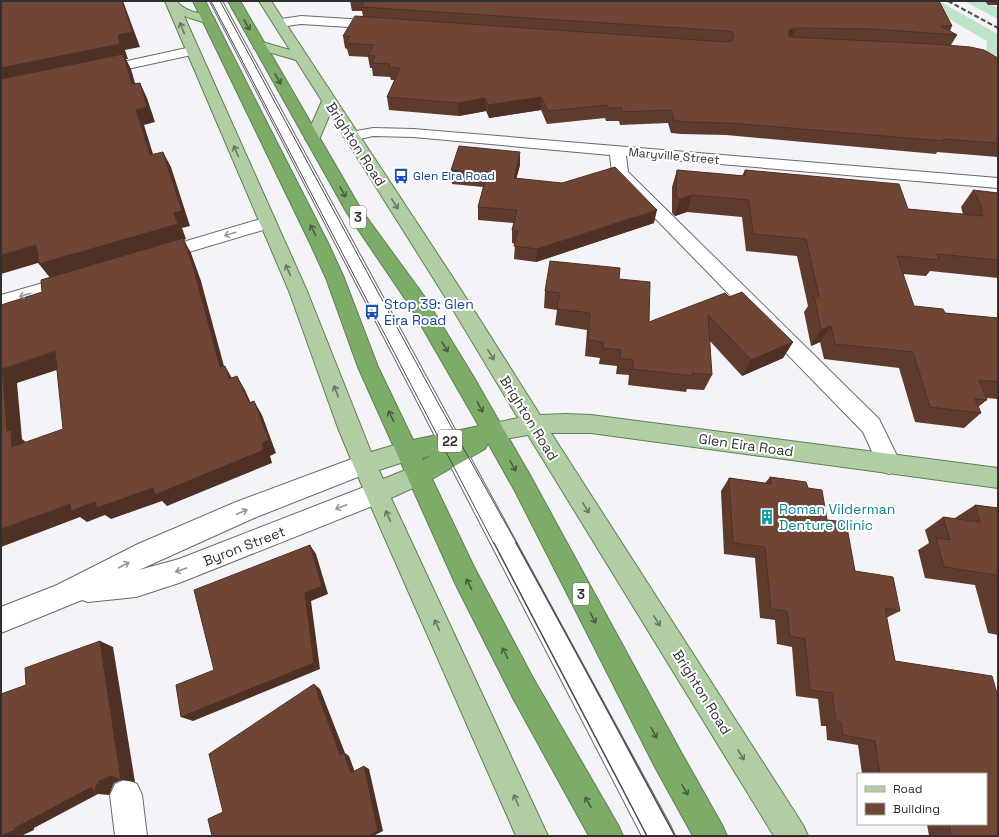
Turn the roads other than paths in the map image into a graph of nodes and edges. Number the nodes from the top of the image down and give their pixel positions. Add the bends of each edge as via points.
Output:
1 (199, 1) edge
2 (265, 1) edge
3 (172, 3) edge
4 (223, 8) edge
5 (279, 23) junction
6 (393, 26) edge
7 (242, 49) junction
8 (191, 51) junction
9 (300, 57) junction
10 (85, 74) edge
11 (328, 102) junction
12 (351, 136) junction
13 (313, 139) junction
14 (618, 152) junction
15 (998, 184) edge
16 (267, 222) junction
17 (145, 260) edge
18 (84, 278) edge
19 (1, 302) edge
20 (534, 424) junction
21 (493, 432) junction
22 (453, 447) junction
23 (408, 451) junction
24 (365, 464) junction
25 (889, 464) junction
26 (418, 475) junction
27 (998, 478) edge
28 (377, 493) junction
29 (64, 595) junction
30 (1, 620) edge
31 (126, 795) dead end
32 (131, 836) edge
33 (532, 836) edge
34 (608, 836) edge
35 (659, 836) edge
36 (711, 836) edge
37 (792, 836) edge

1 - 4 highway
2 - 5 main road, Brighton Road
3 - 4 main road via 184,12
8 -> 3 main road
4 - 7 street
5 - 6 street via 301,20
5 - 9 main road, Brighton Road
7 - 9 main road
7 -> 13 highway, 3
7 - 22 street
23 -> 7 highway via 368,367 335,278
8 - 10 street
16 -> 8 main road
9 - 11 main road, Brighton Road
11 - 12 main road, Brighton Road
11 - 13 main road
12 - 14 street, Maryville Street via 373,132 413,134
12 -> 20 main road, Brighton Road
13 -> 21 highway, 3 via 355,213 434,328
14 - 15 street, Maryville Street
14 - 25 street via 620,173 871,426
16 -> 17 street
24 -> 16 main road via 298,291
18 -> 19 street
20 - 21 main road, Glen Eira Road
20 - 25 main road, Glen Eira Road via 591,424
20 -> 37 main road, Brighton Road
21 - 22 highway, Glen Eira Road
21 -> 36 highway, 3
22 - 23 highway, Glen Eira Road / 22
22 - 26 highway, Glen Eira Road
22 - 35 street
23 - 24 main road, Byron Street / 22
23 - 26 highway
24 - 28 main road
29 -> 24 street, Byron Street via 160,547
25 - 27 main road, Glen Eira Road
26 - 28 main road, Byron Street
34 -> 26 highway via 486,619
28 -> 29 street, Byron Street via 179,571 136,584 92,588
33 -> 28 main road
29 - 30 street, Byron Street
31 - 32 street

